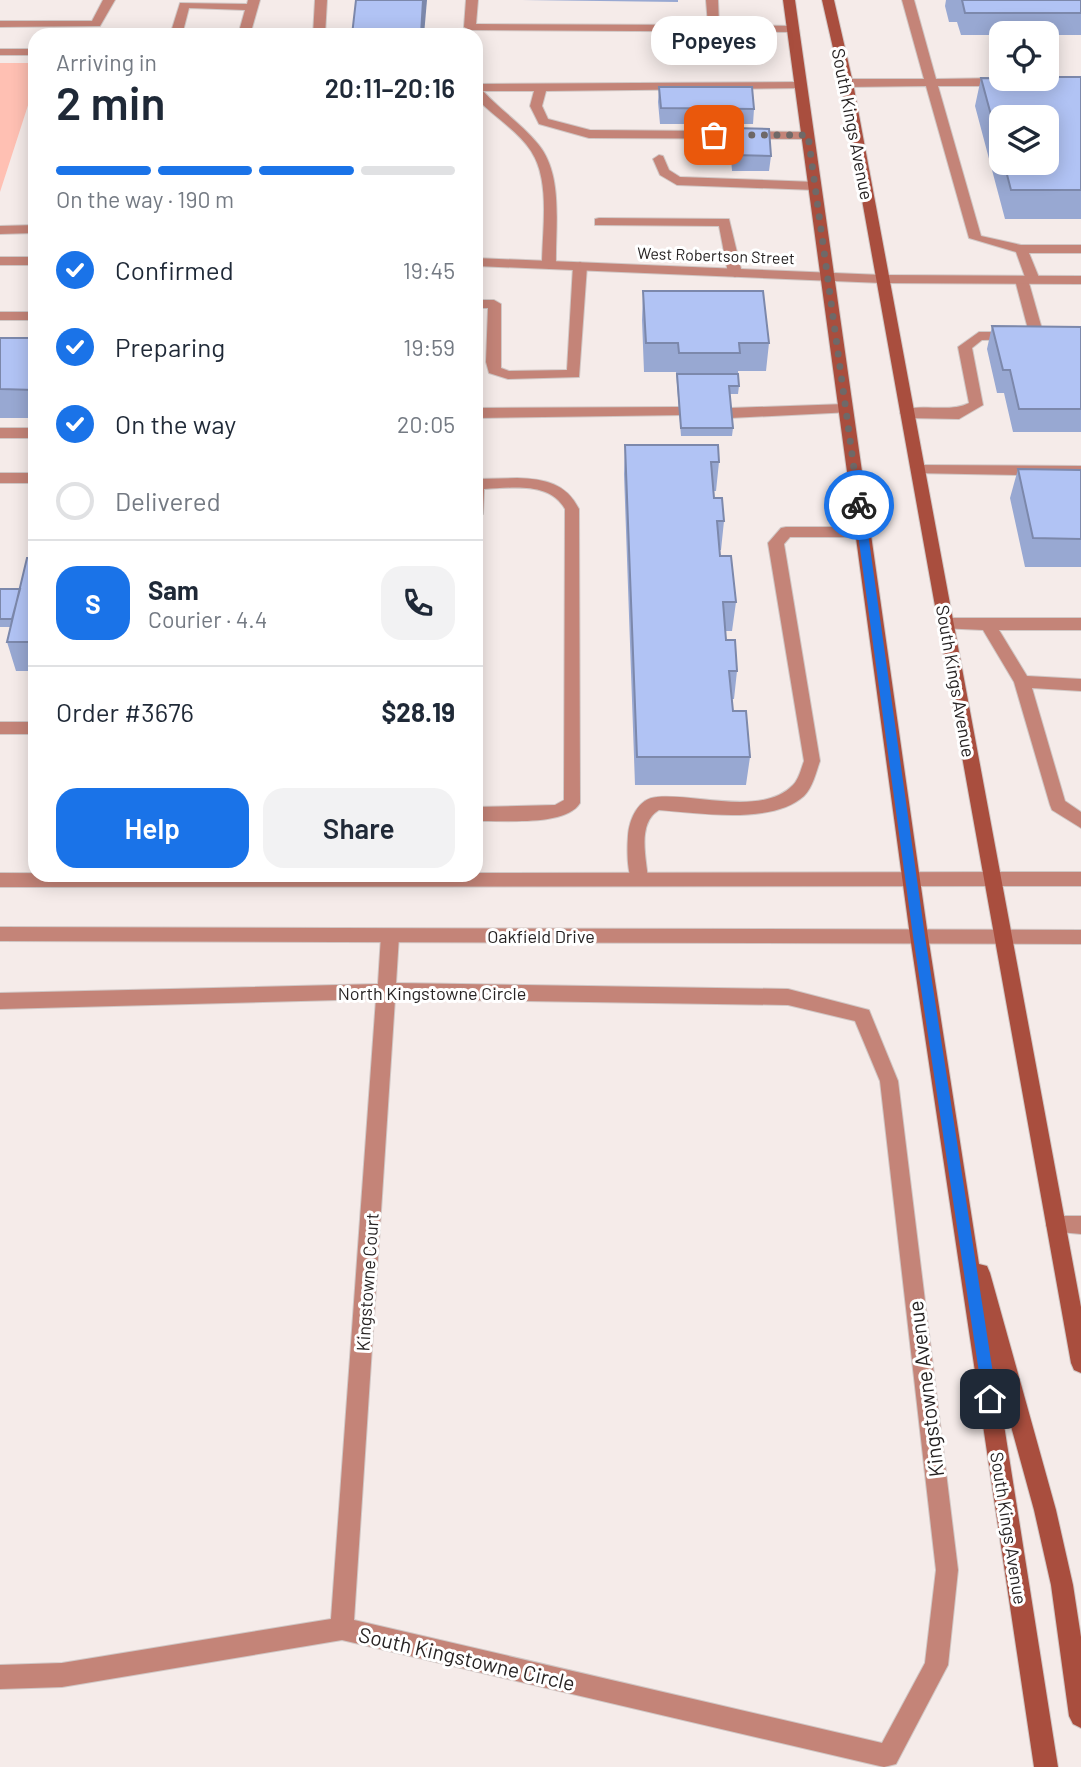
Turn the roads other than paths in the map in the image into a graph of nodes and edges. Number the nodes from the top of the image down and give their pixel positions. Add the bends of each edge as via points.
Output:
1 (109, 0) edge
2 (321, 0) edge
3 (472, 0) edge
4 (712, 0) edge
5 (789, 0) edge
6 (828, 0) edge
7 (908, 0) edge
8 (253, 3) edge
9 (0, 24) edge
10 (178, 28) edge
11 (246, 28) edge
12 (319, 28) edge
13 (470, 28) edge
14 (714, 29) junction
15 (793, 29) junction
16 (483, 31) edge
17 (0, 51) edge
18 (28, 52) edge
19 (847, 83) junction
20 (989, 83) edge
21 (931, 84) junction
22 (801, 86) junction
23 (541, 88) junction
24 (483, 89) edge
25 (483, 99) edge
26 (808, 135) junction
27 (659, 159) dead end
28 (815, 186) junction
29 (599, 222) dead end
30 (0, 229) edge
31 (28, 229) edge
32 (1021, 249) junction
33 (1081, 249) edge
34 (0, 261) edge
35 (28, 261) edge
36 (483, 262) edge
37 (549, 265) junction
38 (580, 266) junction
39 (735, 273) junction
40 (827, 277) junction
41 (882, 279) junction
42 (1027, 280) junction
43 (1081, 280) edge
44 (483, 304) edge
45 (0, 316) edge
46 (28, 316) edge
47 (846, 410) junction
48 (679, 412) edge
49 (907, 412) junction
50 (483, 413) edge
51 (730, 413) edge
52 (0, 433) edge
53 (28, 433) edge
54 (918, 470) junction
55 (1081, 471) edge
56 (0, 478) edge
57 (28, 478) edge
58 (483, 484) edge
59 (863, 532) junction
60 (946, 624) junction
61 (988, 624) junction
62 (1081, 624) edge
63 (1022, 682) junction
64 (1081, 685) edge
65 (0, 728) edge
66 (28, 728) edge
67 (483, 814) edge
68 (1081, 821) edge
69 (483, 878) edge
70 (639, 879) junction
71 (911, 879) junction
72 (992, 879) junction
73 (1081, 879) edge
74 (0, 880) edge
75 (28, 880) edge
76 (0, 934) edge
77 (390, 936) junction
78 (919, 936) junction
79 (1003, 937) junction
80 (1081, 937) edge
81 (388, 991) junction
82 (0, 1001) edge
83 (862, 1015) joint
84 (959, 1196) junction
85 (1056, 1224) junction
86 (1081, 1224) edge
87 (1081, 1363) edge
88 (342, 1629) junction
89 (0, 1677) edge
90 (1081, 1716) edge
91 (887, 1756) joint
92 (1046, 1767) edge

1 - 9 street via 96,24
2 - 12 street
3 - 13 street
4 - 14 street
5 - 15 main road, South Kings Avenue
6 - 19 main road, South Kings Avenue
7 - 21 street
8 - 10 street via 184,5
8 - 11 street
14 - 15 street
14 - 16 street
15 - 22 main road, South Kings Avenue
17 - 18 street
19 - 21 street
19 - 41 main road, South Kings Avenue
20 - 21 street
21 - 32 street via 975,238
22 - 23 street
22 - 26 main road, South Kings Avenue
23 - 24 street
23 - 26 street via 536,106 543,121 589,134
25 - 37 street via 538,151 545,170
26 - 28 main road, South Kings Avenue
27 - 28 street via 664,172 677,181
28 - 40 main road, South Kings Avenue
29 - 39 street via 725,222
30 - 31 street
32 - 33 street
32 - 42 street
34 - 35 street
36 - 37 street, West Robertson Street
37 - 38 street, West Robertson Street
38 - 39 street, West Robertson Street
38 - 44 street via 574,374 508,375 494,370 496,314 494,304
39 - 40 street, West Robertson Street
40 - 41 street, West Robertson Street
40 - 47 main road, South Kings Avenue
41 - 42 street, West Robertson Street
41 - 49 main road, South Kings Avenue
42 - 43 street, West Robertson Street
42 - 49 street via 1035,329 1029,335 979,335 965,347 976,405 959,414
45 - 46 street
47 - 51 street
47 - 59 main road, South Kings Avenue
48 - 50 street
49 - 54 main road, South Kings Avenue
52 - 53 street
54 - 55 street
54 - 60 main road, South Kings Avenue
56 - 57 street
58 - 67 street via 559,489 568,496 572,509 573,792 572,803 558,812
59 - 70 street via 786,532 776,543 812,761 799,790 762,807 657,803 646,807 638,826
59 - 71 main road, South Kings Avenue
60 - 61 street
60 - 72 main road, South Kings Avenue
61 - 62 street
61 - 63 street
63 - 64 street
63 - 68 street via 1058,805
65 - 66 street
69 - 70 street
70 - 71 street
71 - 72 street
71 - 78 main road, South Kings Avenue
72 - 73 street
72 - 79 main road, South Kings Avenue
74 - 75 street
76 - 77 street, Oakfield Drive
77 - 78 street, Oakfield Drive
77 - 81 street, Kingstowne Court
78 - 79 street, Oakfield Drive
78 - 84 main road, South Kings Avenue
79 - 80 street, Oakfield Drive
79 - 85 main road, South Kings Avenue
81 - 82 street, North Kingstowne Circle
81 - 83 street, North Kingstowne Circle via 788,997
81 - 88 street, Kingstowne Court
83 - 91 street, Kingstowne Avenue via 889,1081 947,1570 936,1665
84 - 90 main road via 1045,1510 1062,1586
84 - 92 main road, South Kings Avenue
85 - 86 street
85 - 87 main road, South Kings Avenue
88 - 89 street, South Kingstowne Circle via 62,1675
88 - 91 street, South Kingstowne Circle

